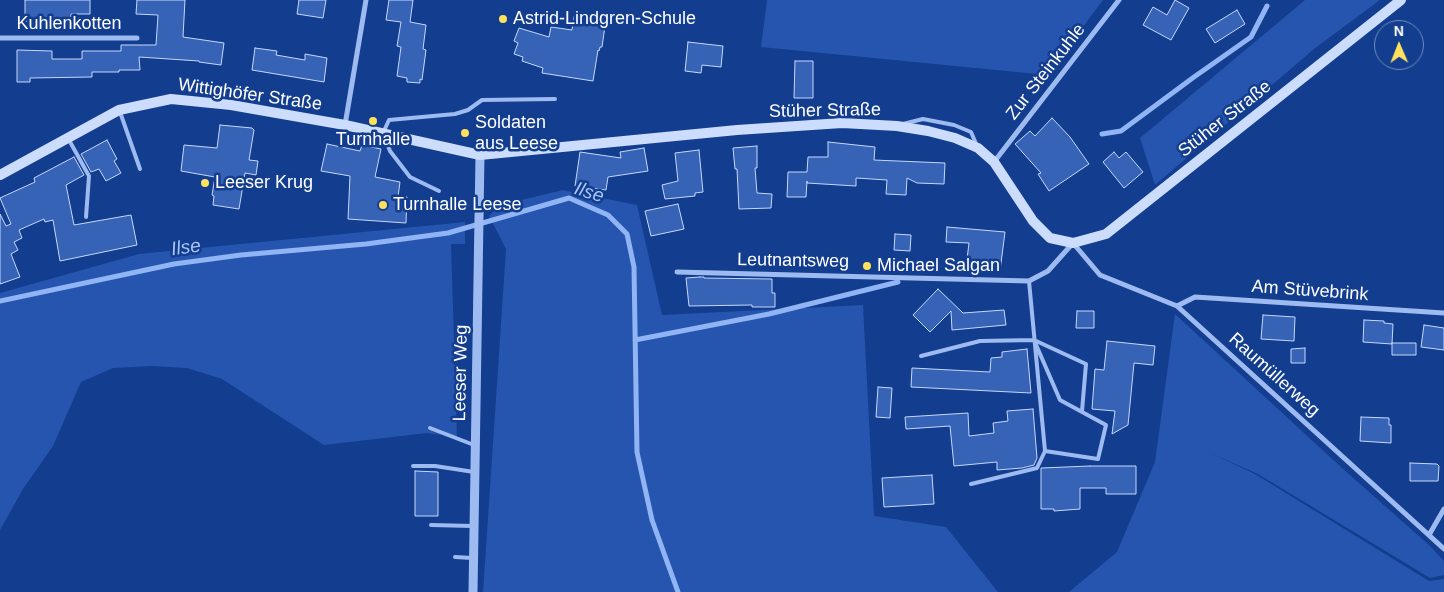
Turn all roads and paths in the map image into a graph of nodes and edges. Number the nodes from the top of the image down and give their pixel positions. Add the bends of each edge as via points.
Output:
1 (366, 0) edge
2 (1119, 0) edge
3 (1401, 0) edge
4 (0, 38) edge
5 (137, 38) dead end
6 (555, 99) dead end
7 (119, 110) junction
8 (345, 125) junction
9 (383, 134) junction
10 (68, 138) junction
11 (480, 155) junction
12 (994, 162) junction
13 (140, 169) dead end
14 (0, 175) edge
15 (439, 191) dead end
16 (86, 217) dead end
17 (1073, 243) junction
18 (677, 272) dead end
19 (1029, 281) junction
20 (1177, 306) junction
21 (1444, 313) edge
22 (1034, 340) junction
23 (921, 356) dead end
24 (1082, 412) junction
25 (430, 428) dead end
26 (476, 445) junction
27 (1045, 450) junction
28 (413, 466) dead end
29 (476, 472) junction
30 (971, 484) dead end
31 (1444, 509) edge
32 (431, 525) dead end
33 (475, 526) junction
34 (1429, 535) junction
35 (1444, 549) edge
36 (455, 557) dead end
37 (474, 558) junction
38 (473, 592) edge

1 - 8 street
2 - 12 street, Zur Steinkuhle
3 - 17 main road, Stüher Straße via 1106,234
4 - 5 street, Kuhlenkotten
6 - 9 lane via 482,100 455,114 390,120
7 - 8 main road, Wittighöfer Straße via 171,99 231,105
7 - 10 main road, Wittighöfer Straße
7 - 13 lane
8 - 9 main road, Wittighöfer Straße
9 - 11 main road, Wittighöfer Straße
9 - 15 lane via 390,151 410,177
10 - 14 main road, Wittighöfer Straße
10 - 16 lane via 89,176
11 - 12 main road, Stüher Straße via 842,123 928,131 978,148
11 - 26 street, Leeser Weg
12 - 17 main road, Stüher Straße via 1033,220 1050,238
17 - 19 street via 1048,271
17 - 20 street, Raumüllerweg via 1100,275
18 - 19 street, Leutnantsweg
19 - 22 lane
20 - 21 street, Am Stüvebrink via 1195,297
20 - 34 street, Raumüllerweg
22 - 23 lane via 980,341
22 - 24 lane via 1060,400
22 - 24 lane via 1086,364
22 - 27 lane
24 - 27 lane via 1106,425 1098,459
25 - 26 lane
26 - 29 street, Leeser Weg
27 - 30 lane via 1037,468
28 - 29 lane
29 - 33 street, Leeser Weg
31 - 34 street
32 - 33 lane
33 - 37 street, Leeser Weg
34 - 35 street, Raumüllerweg
36 - 37 lane
37 - 38 street, Leeser Weg

